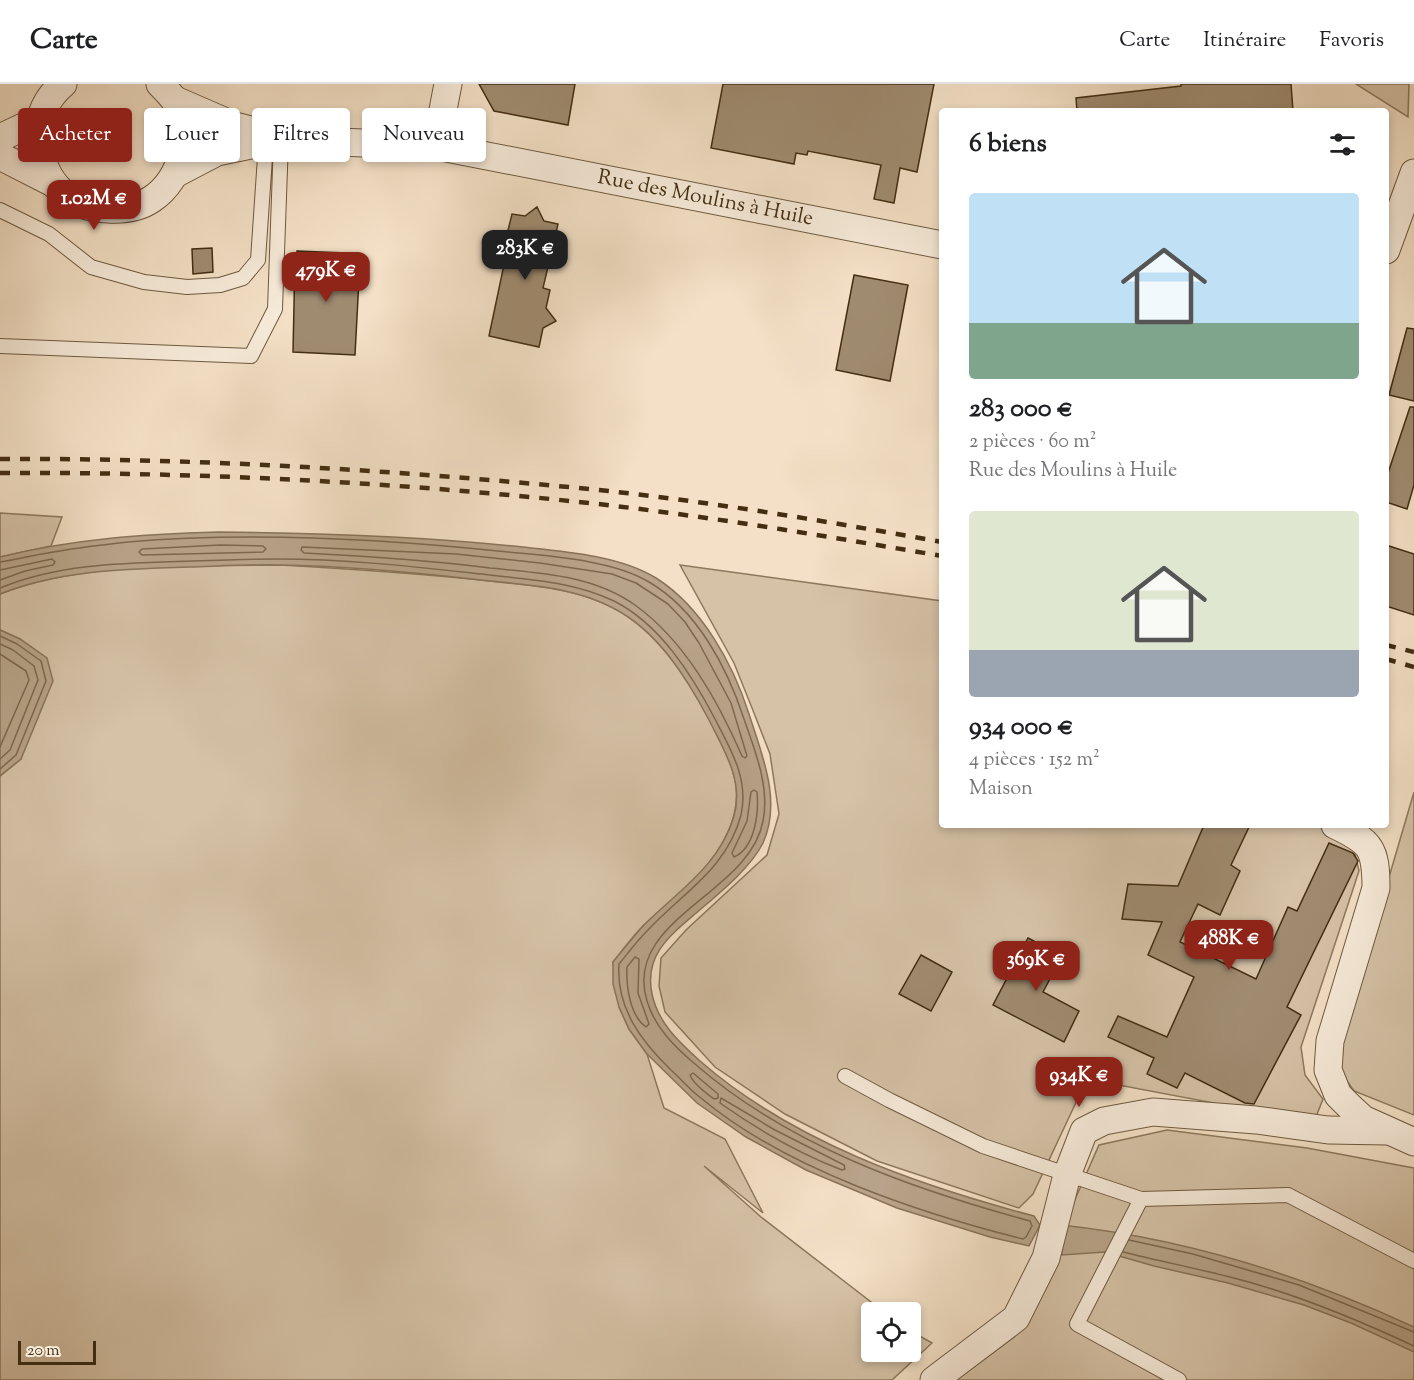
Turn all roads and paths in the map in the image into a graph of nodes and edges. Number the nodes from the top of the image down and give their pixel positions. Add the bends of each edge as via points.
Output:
1 (448, 84) edge
2 (51, 87) edge
3 (167, 92) edge
4 (44, 108) edge
5 (443, 108) edge
6 (18, 129) edge
7 (252, 132) edge
8 (0, 138) edge
9 (252, 146) edge
10 (0, 156) edge
11 (486, 156) edge
12 (41, 162) edge
13 (275, 162) edge
14 (278, 162) edge
15 (175, 174) junction
16 (53, 183) junction
17 (1402, 187) edge
18 (0, 210) edge
19 (1389, 238) edge
20 (939, 244) edge
21 (0, 346) edge
22 (1341, 828) edge
23 (845, 1076) dead end
24 (1388, 1131) junction
25 (1414, 1142) edge
26 (1067, 1175) junction
27 (1141, 1200) junction
28 (1414, 1261) edge
29 (934, 1380) edge
30 (1179, 1380) edge

1 - 5 street
2 - 4 street
3 - 7 street, Rue des Moulins à Huile
3 - 15 street via 182,116 185,141
6 - 8 street
9 - 15 street, Rue des Moulins à Huile via 217,152
10 - 16 street
11 - 20 street, Rue des Moulins à Huile
12 - 16 street
13 - 18 lane via 258,260 243,278 220,285 187,287 144,282 91,267 49,234
14 - 21 lane via 275,309 251,356
15 - 16 street via 152,199 126,210 80,204
17 - 19 street
22 - 24 street via 1358,836 1371,849 1376,864 1376,888 1330,1041 1328,1070 1338,1095 1364,1119
23 - 26 lane via 983,1146
24 - 25 street
24 - 26 street via 1328,1130 1256,1119 1153,1112 1104,1121 1084,1131
26 - 27 lane
26 - 29 street via 1046,1258 1016,1317
27 - 28 lane via 1288,1195
27 - 30 lane via 1077,1324

